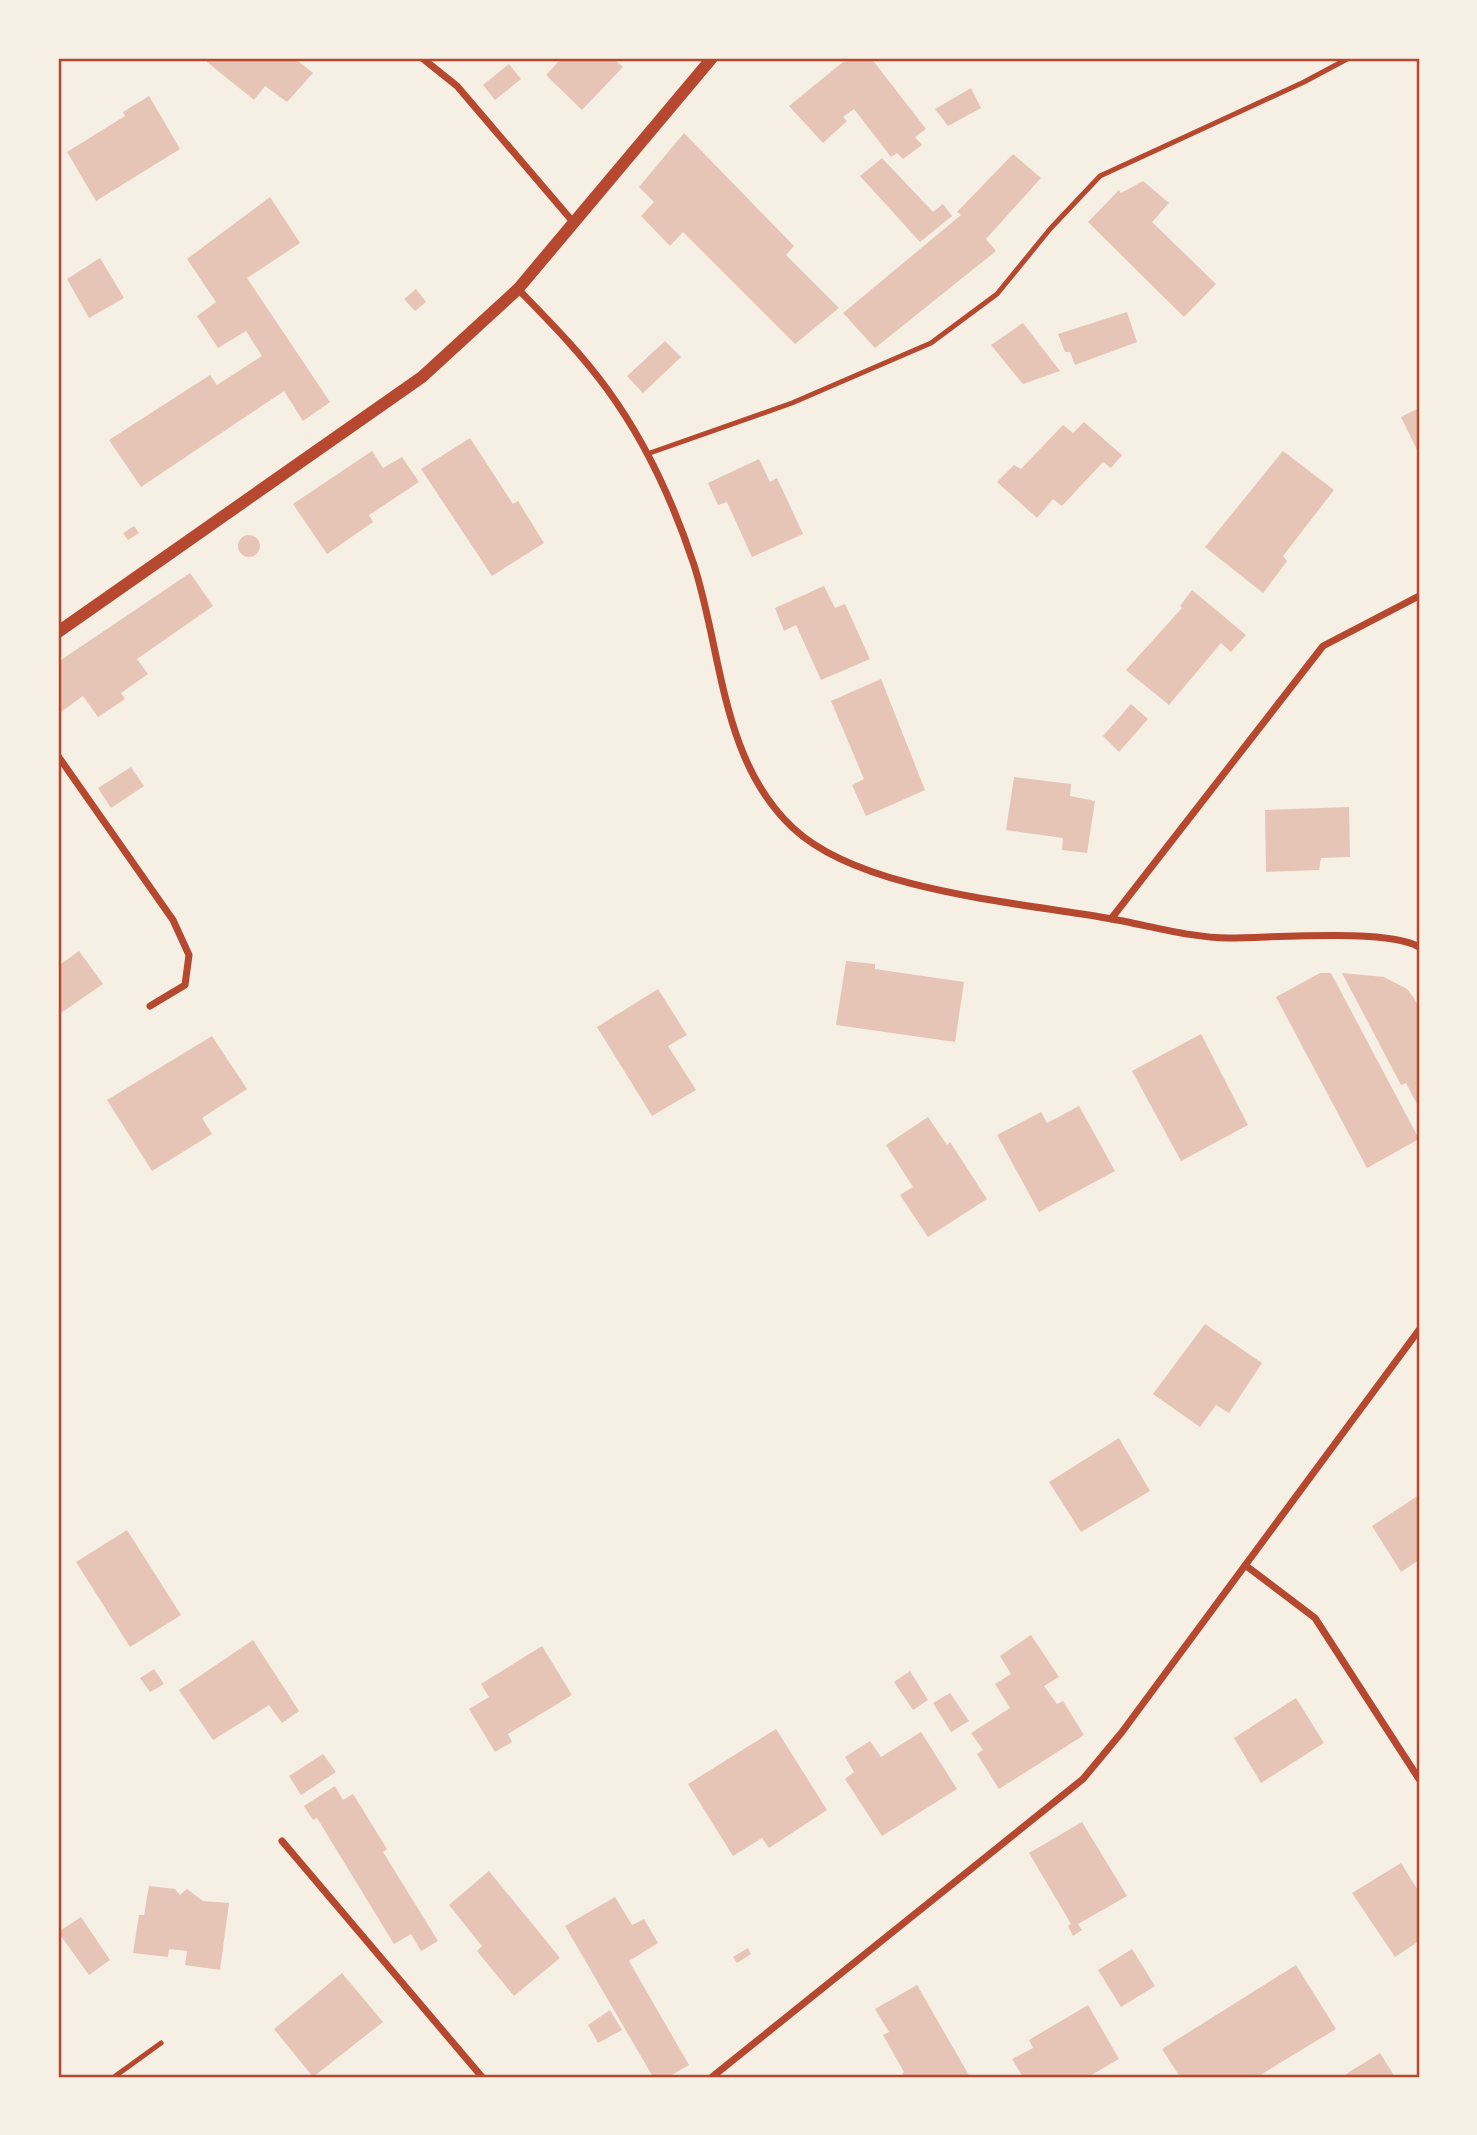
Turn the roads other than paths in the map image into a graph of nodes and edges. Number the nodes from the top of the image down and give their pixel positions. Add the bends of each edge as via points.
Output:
1 (422, 58) edge
2 (712, 58) edge
3 (1349, 58) edge
4 (574, 223) junction
5 (518, 289) junction
6 (647, 454) junction
7 (1419, 596) edge
8 (58, 632) edge
9 (58, 756) edge
10 (1111, 919) junction
11 (1419, 947) edge
12 (149, 1006) dead end
13 (1419, 1330) edge
14 (1245, 1564) junction
15 (1419, 1779) edge
16 (282, 1841) dead end
17 (160, 2043) dead end
18 (114, 2077) edge
19 (482, 2077) edge
20 (712, 2077) edge

1 - 4 street via 457,86
2 - 4 street
3 - 6 lane via 1100,176 997,295 931,343 792,403
4 - 5 street
5 - 6 street via 607,389
5 - 8 street via 422,377
6 - 10 street via 695,566 737,738 759,791 794,829 838,859 897,882
7 - 10 street via 1323,646
9 - 12 street via 173,920 189,955 185,985
10 - 11 street via 1227,939 1380,938 1410,941
13 - 14 street
14 - 15 street via 1315,1618
14 - 20 street via 1083,1779
16 - 19 street
17 - 18 lane

